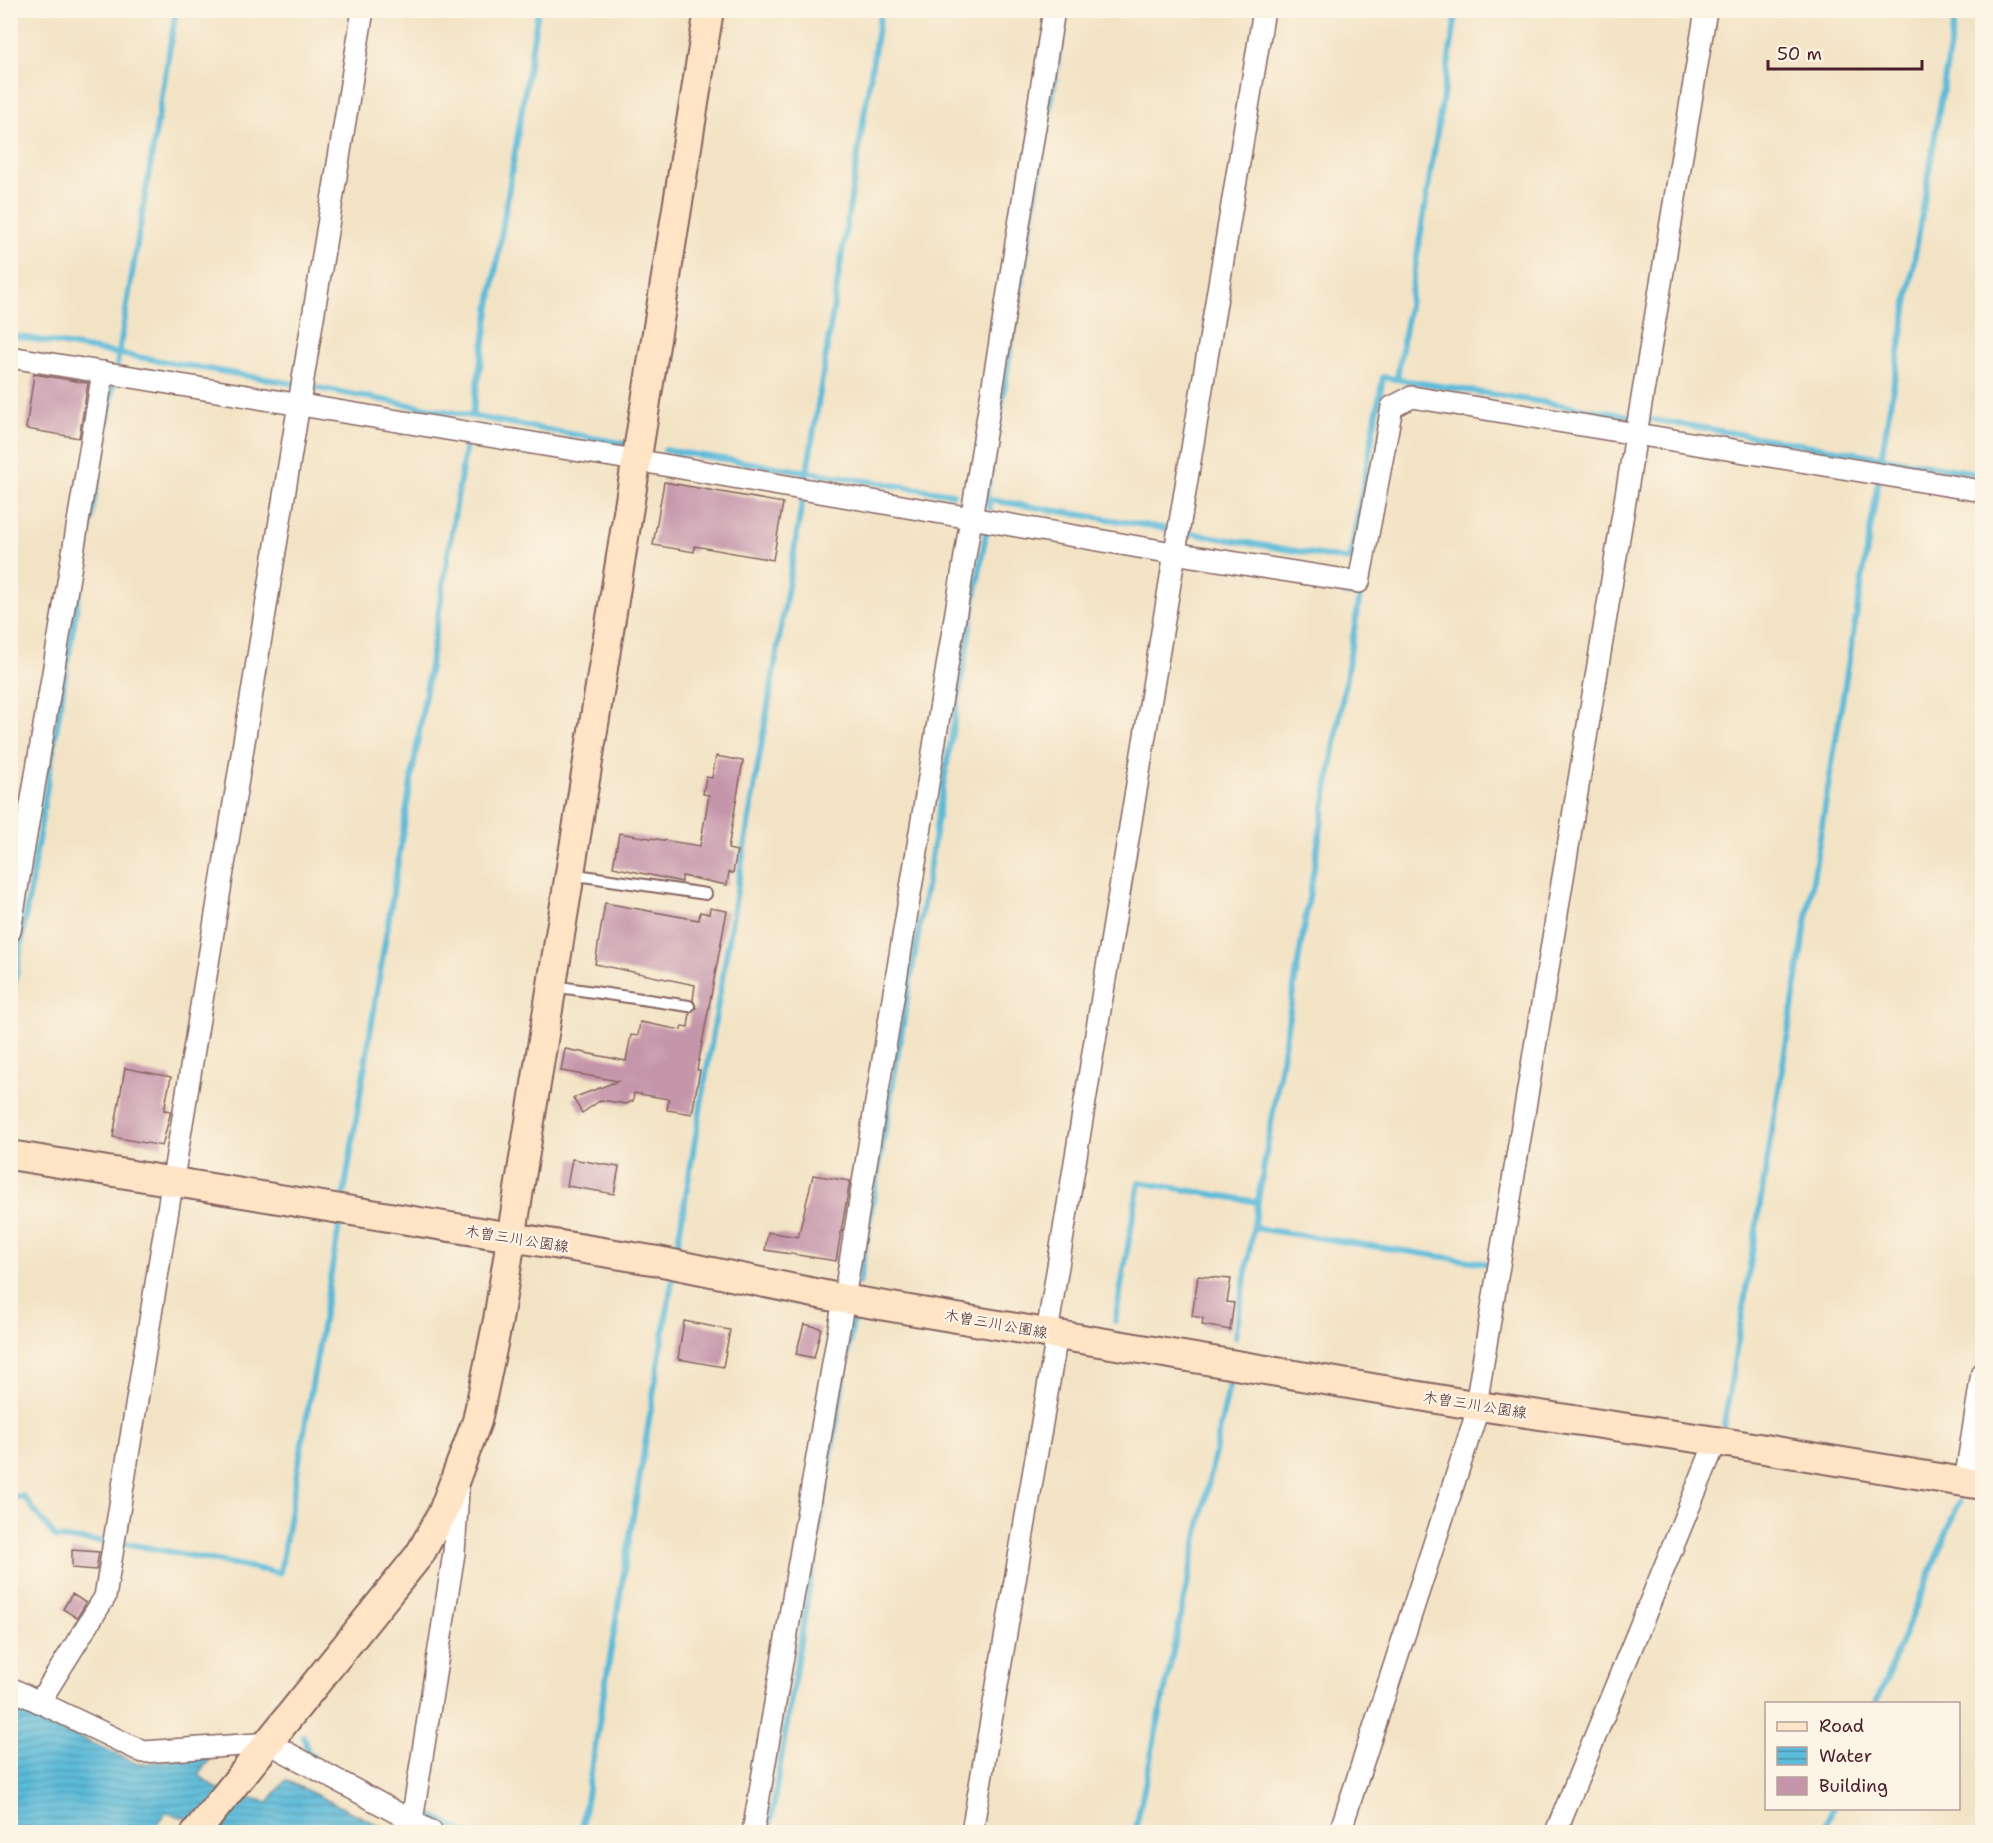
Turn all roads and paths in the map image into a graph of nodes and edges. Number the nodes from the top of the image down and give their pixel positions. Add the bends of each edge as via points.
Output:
1 (363, 10) edge
2 (709, 10) edge
3 (1054, 10) edge
4 (1264, 10) edge
5 (1706, 10) edge
6 (10, 357) edge
7 (103, 372) junction
8 (298, 405) junction
9 (1638, 433) junction
10 (635, 460) junction
11 (1983, 490) edge
12 (972, 520) junction
13 (1173, 553) junction
14 (569, 874) junction
15 (706, 894) dead end
16 (10, 931) edge
17 (550, 985) junction
18 (689, 1006) dead end
19 (10, 1155) edge
20 (171, 1181) junction
21 (509, 1238) junction
22 (844, 1299) junction
23 (1052, 1334) junction
24 (1983, 1373) edge
25 (1477, 1405) junction
26 (1716, 1441) junction
27 (458, 1475) junction
28 (1974, 1483) edge
29 (10, 1688) edge
30 (40, 1701) junction
31 (269, 1743) junction
32 (412, 1821) junction
33 (199, 1829) edge
34 (432, 1833) edge
35 (753, 1833) edge
36 (972, 1833) edge
37 (1340, 1833) edge
38 (1556, 1833) edge

1 - 8 street
2 - 10 main road
3 - 12 street
4 - 13 street
5 - 9 street
6 - 7 street
7 - 8 street
7 - 16 street
8 - 10 street
8 - 20 street
9 - 11 street
9 - 13 street via 1412,396 1392,407 1359,582
9 - 25 street
10 - 12 street
10 - 14 main road
12 - 13 street
12 - 22 street
13 - 23 street
14 - 15 lane
14 - 17 main road
17 - 18 lane
17 - 21 main road
19 - 20 main road, 木曽三川公園線
20 - 21 main road, 木曽三川公園線
20 - 30 street via 105,1597
21 - 22 main road, 木曽三川公園線 via 658,1261
21 - 27 main road via 498,1320 477,1421
22 - 23 main road, 木曽三川公園線
22 - 35 street
23 - 25 main road, 木曽三川公園線
23 - 36 street
24 - 28 street
25 - 26 main road, 木曽三川公園線
25 - 37 street
26 - 28 main road, 木曽三川公園線
26 - 38 street
27 - 31 main road via 442,1514 414,1563
27 - 32 street via 454,1553
29 - 30 street
30 - 31 street via 143,1752
31 - 32 street
31 - 33 main road
32 - 34 street

